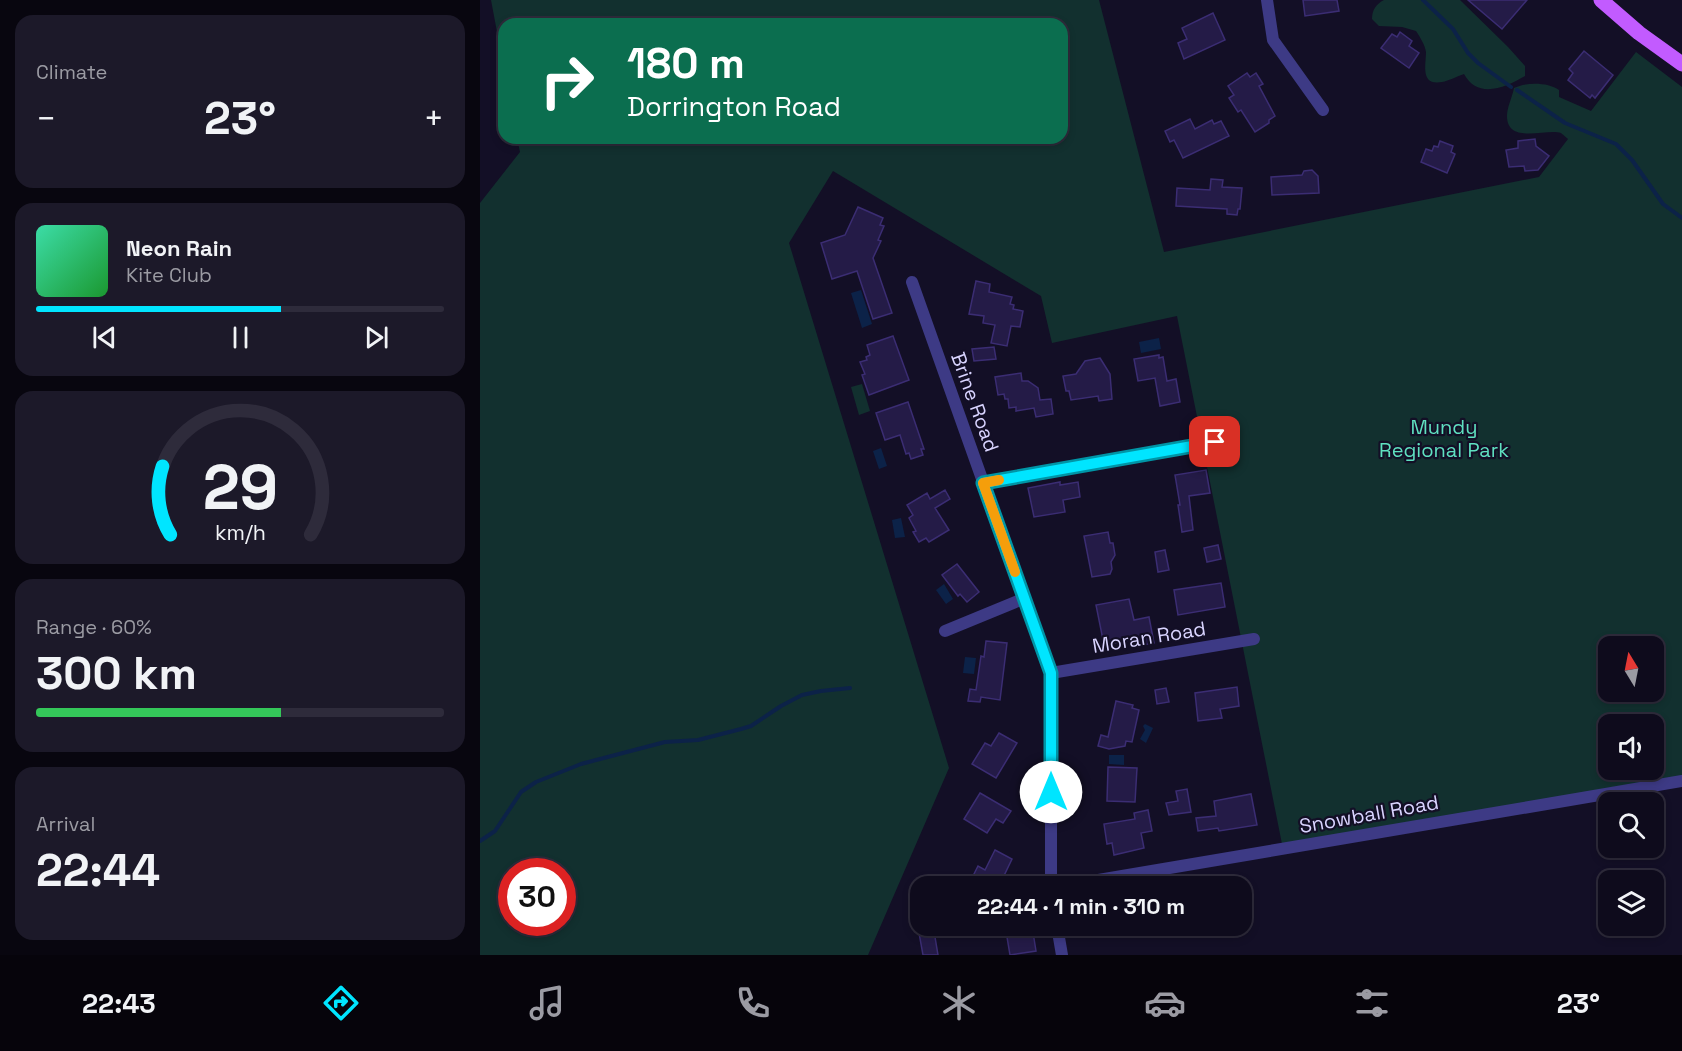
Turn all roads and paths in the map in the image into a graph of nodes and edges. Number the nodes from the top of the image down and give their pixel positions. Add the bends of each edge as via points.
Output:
1 (1268, 0) edge
2 (1601, 0) edge
3 (1682, 64) edge
4 (1323, 110) dead end
5 (912, 282) dead end
6 (1215, 442) dead end
7 (983, 483) junction
8 (1025, 598) junction
9 (945, 631) dead end
10 (1254, 639) dead end
11 (1051, 673) junction
12 (1682, 781) edge
13 (1051, 876) edge
14 (1122, 876) edge
15 (1059, 936) edge
16 (1062, 955) edge

1 - 4 street via 1274,40
2 - 3 main road
5 - 7 street, Brine Road
6 - 7 street
7 - 8 street, Brine Road
8 - 9 street
8 - 11 street, Brine Road
10 - 11 street, Moran Road
11 - 13 street, Brine Road
12 - 14 street, Snowball Road
15 - 16 street

